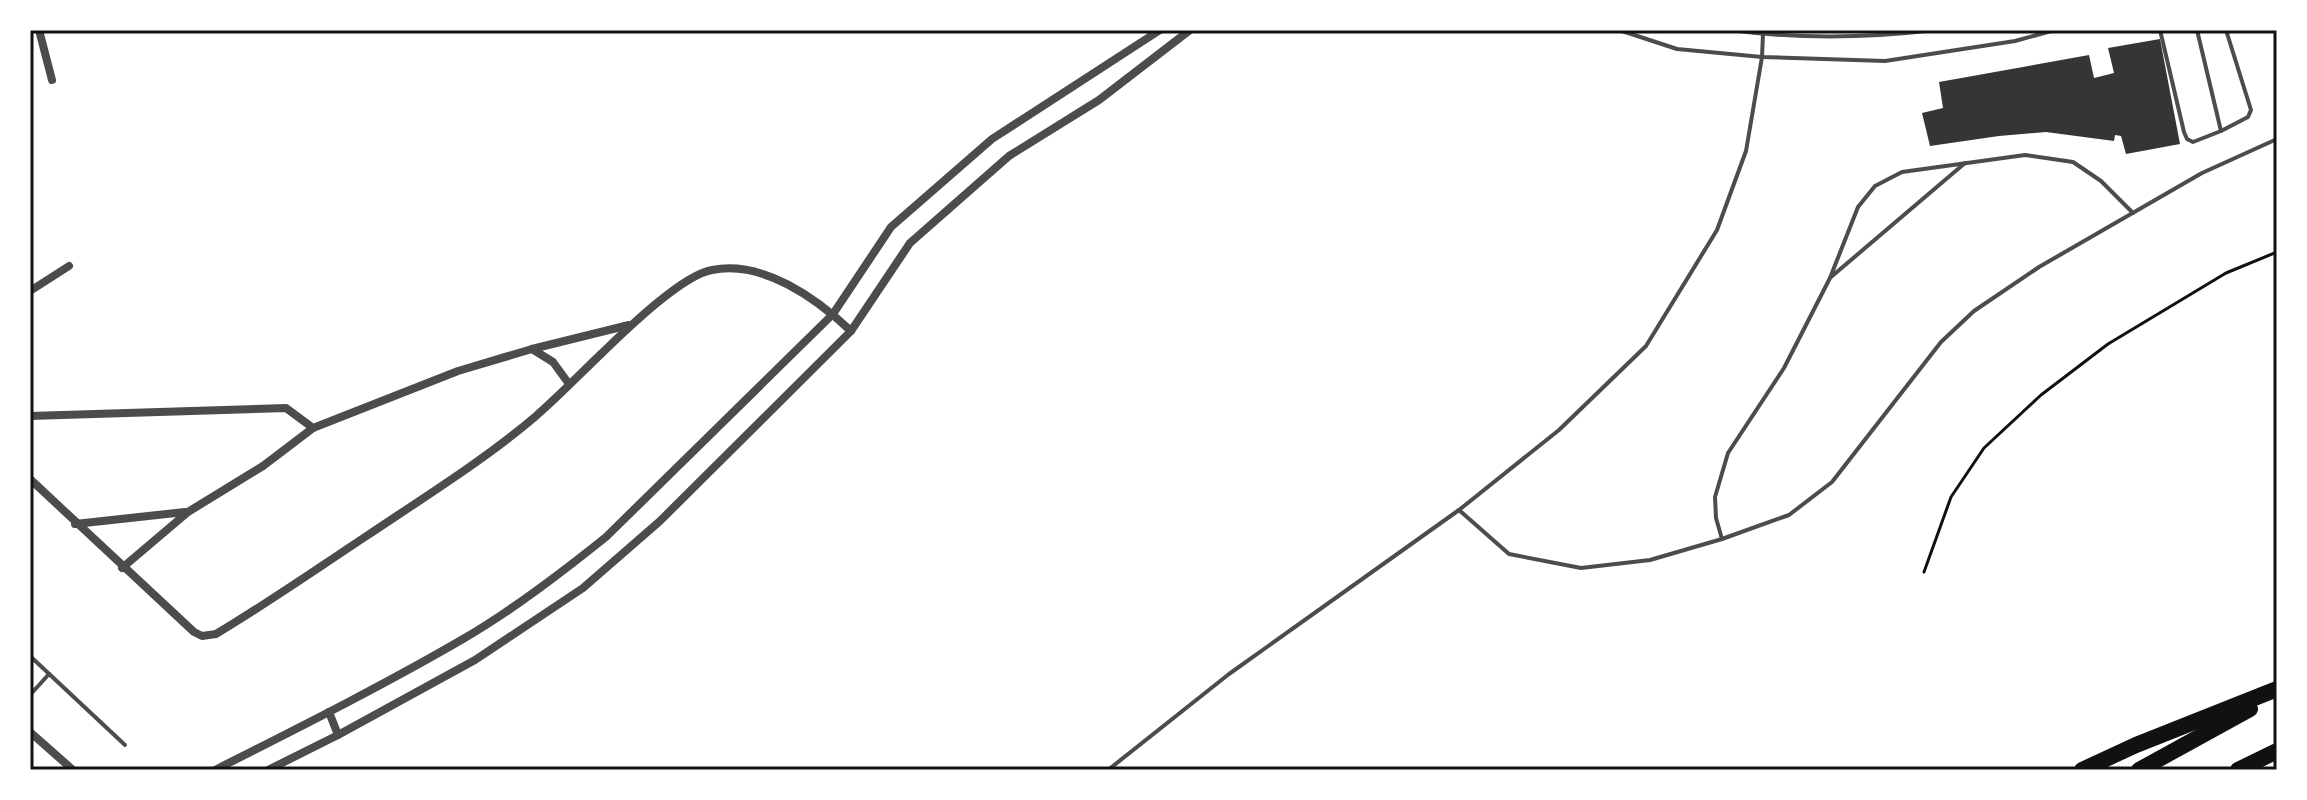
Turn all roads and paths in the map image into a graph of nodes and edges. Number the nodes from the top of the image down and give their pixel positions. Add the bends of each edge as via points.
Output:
1 (39, 30) edge
2 (1160, 30) edge
3 (1619, 30) edge
4 (1730, 30) edge
5 (1935, 30) edge
6 (2055, 30) edge
7 (2197, 30) edge
8 (2226, 30) edge
9 (1187, 31) edge
10 (2163, 31) edge
11 (1763, 34) junction
12 (1762, 57) junction
13 (52, 80) dead end
14 (2221, 131) junction
15 (2277, 139) edge
16 (1967, 161) junction
17 (2133, 213) junction
18 (2277, 252) edge
19 (69, 266) dead end
20 (1830, 278) junction
21 (30, 291) edge
22 (833, 314) junction
23 (632, 324) junction
24 (851, 331) junction
25 (532, 349) junction
26 (569, 384) junction
27 (30, 416) edge
28 (313, 428) junction
29 (30, 479) edge
30 (1459, 510) junction
31 (188, 512) junction
32 (75, 524) junction
33 (1722, 539) junction
34 (122, 568) junction
35 (1924, 572) dead end
36 (30, 656) edge
37 (49, 674) junction
38 (2277, 692) edge
39 (30, 695) edge
40 (329, 712) junction
41 (30, 732) edge
42 (338, 735) junction
43 (125, 745) dead end
44 (2277, 751) edge
45 (73, 770) edge
46 (215, 770) edge
47 (268, 770) edge
48 (1108, 770) edge
49 (2082, 770) edge
50 (2139, 770) edge
51 (2238, 770) edge

1 - 13 street
2 - 22 street via 981,149 891,227
3 - 12 lane via 1677,49
4 - 11 lane
5 - 11 lane via 1888,36
6 - 12 lane via 1885,61
7 - 14 lane
8 - 14 lane via 2251,110 2248,117
9 - 24 street via 1099,100 1009,156 910,243
10 - 14 lane via 2187,139 2193,142
11 - 12 lane
12 - 30 lane via 1746,151 1717,230 1646,346 1559,430
15 - 17 lane via 2202,173
16 - 17 lane via 2025,155 2073,162
16 - 20 lane
16 - 20 lane via 1902,172 1875,186 1858,207
17 - 33 lane via 2039,267 1963,321 1919,368 1832,482 1789,515
18 - 35 path via 2226,273 2108,344 2041,395 1984,448 1951,497
19 - 21 street
20 - 33 lane via 1784,368 1728,453 1715,497
22 - 23 street via 761,273 728,268 690,280
22 - 24 street
22 - 40 street via 606,537 567,568 465,638
23 - 25 street
23 - 26 street
24 - 42 street via 660,521 583,588 475,660
25 - 26 street via 553,362
25 - 28 street via 458,371
26 - 34 street via 536,416 429,494 216,634 194,632
27 - 28 street via 286,408
28 - 31 street
29 - 32 street
30 - 33 lane via 1509,554 1581,568 1650,560
30 - 48 lane via 1229,674
31 - 32 street
31 - 34 street
32 - 34 street
36 - 37 lane
37 - 39 lane
37 - 43 lane
38 - 49 highway
38 - 50 highway
40 - 42 street
40 - 46 street
41 - 45 street
42 - 47 street
44 - 51 highway

